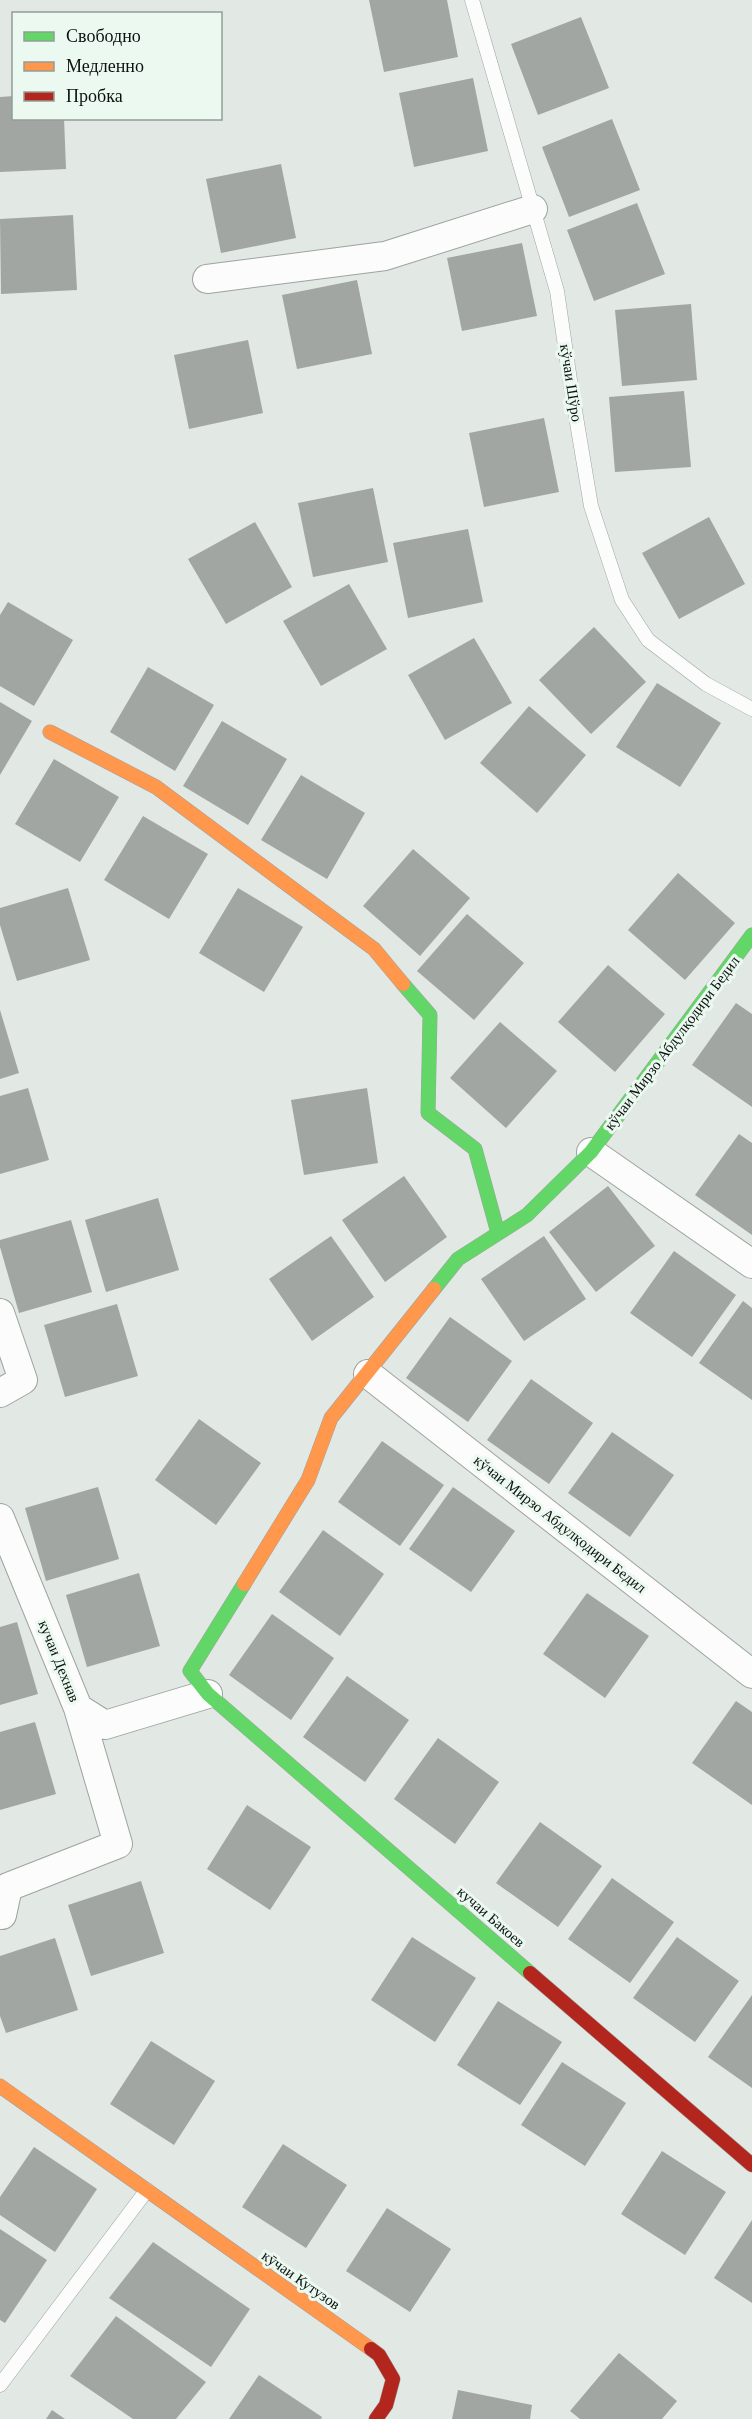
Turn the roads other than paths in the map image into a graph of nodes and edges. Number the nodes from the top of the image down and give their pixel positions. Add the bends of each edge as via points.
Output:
1 (472, 0) edge
2 (533, 209) junction
3 (207, 279) dead end
4 (752, 709) edge
5 (50, 732) dead end
6 (752, 935) edge
7 (591, 1152) junction
8 (498, 1233) junction
9 (752, 1264) edge
10 (0, 1313) edge
11 (368, 1374) junction
12 (0, 1393) edge
13 (0, 1518) edge
14 (752, 1674) edge
15 (208, 1694) junction
16 (78, 1708) junction
17 (0, 1915) edge
18 (0, 2086) edge
19 (752, 2165) edge
20 (147, 2190) junction
21 (0, 2385) edge
22 (376, 2419) edge

1 - 2 lane, кўчаи Шўро
2 - 3 street via 386,256
2 - 4 lane, кўчаи Шўро via 557,291 591,506 622,600 648,640 706,684
5 - 8 street via 156,787 374,949 430,1015 428,1113 475,1149
6 - 7 street, кўчаи Мирзо Абдулқодири Бедил
7 - 8 street, кўчаи Мирзо Абдулқодири Бедил via 528,1215
7 - 9 street
8 - 11 street, кўчаи Мирзо Абдулқодири Бедил via 458,1259
10 - 12 street via 23,1380
11 - 14 street, кўчаи Мирзо Абдулқодири Бедил
11 - 15 street, кўчаи Мирзо Абдулқодири Бедил via 331,1418 308,1480 190,1671
13 - 16 street, кучаи Дехнав
15 - 16 street, кучаи Дехнав via 105,1725
15 - 19 street, кучаи Бакоев
16 - 17 street via 118,1844 8,1887
18 - 20 street, кӯчаи Кутузов
20 - 21 lane
20 - 22 street, кӯчаи Кутузов via 379,2355 393,2379 386,2405

